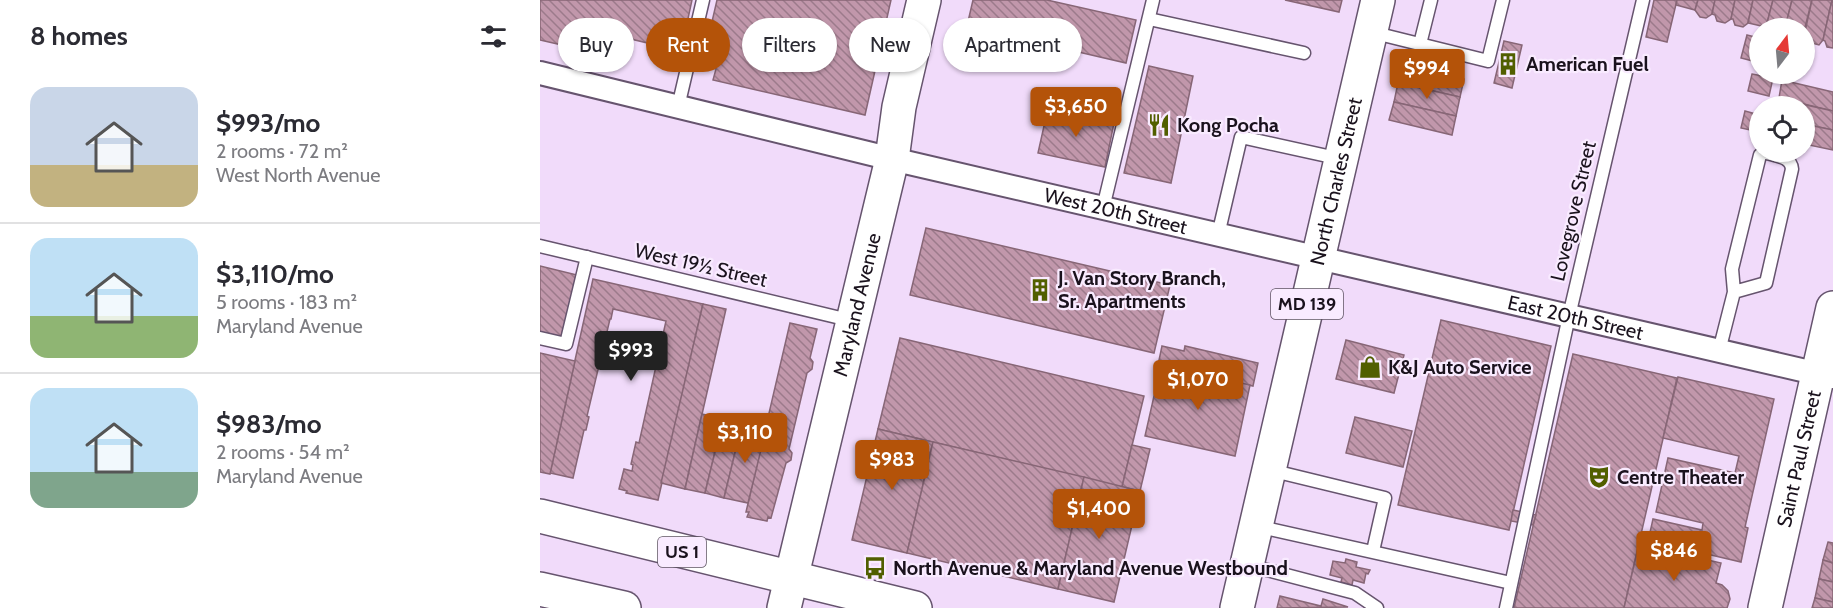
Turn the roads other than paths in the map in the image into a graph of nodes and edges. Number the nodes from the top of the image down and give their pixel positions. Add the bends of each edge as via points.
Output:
1 (703, 0) edge
2 (924, 0) edge
3 (1153, 0) edge
4 (1378, 0) edge
5 (1431, 0) edge
6 (1503, 0) edge
7 (1642, 0) edge
8 (1149, 19) junction
9 (1370, 32) junction
10 (1420, 44) junction
11 (1304, 53) dead end
12 (540, 73) edge
13 (678, 106) junction
14 (1341, 159) junction
15 (903, 162) junction
16 (1103, 208) junction
17 (1218, 235) junction
18 (540, 246) edge
19 (587, 257) junction
20 (1317, 258) junction
21 (1734, 292) junction
22 (1833, 308) edge
23 (1569, 316) junction
24 (854, 322) junction
25 (540, 338) edge
26 (1719, 351) junction
27 (1825, 375) edge
28 (1269, 469) junction
29 (540, 516) edge
30 (1255, 526) junction
31 (1374, 551) junction
32 (1246, 564) junction
33 (1511, 583) junction
34 (540, 589) edge
35 (788, 593) edge
36 (624, 608) edge
37 (915, 608) edge
38 (1237, 608) edge
39 (1377, 608) edge
40 (1506, 608) edge
41 (1765, 608) edge

1 - 13 lane
2 - 15 main road, Maryland Avenue via 899,107
3 - 8 lane
4 - 9 main road, North Charles Street / MD 139
5 - 10 lane
6 - 10 lane via 1488,61
7 - 23 lane, Lovegrove Street
8 - 11 lane
8 - 16 lane
9 - 10 lane
9 - 14 main road, North Charles Street / MD 139
12 - 13 street, West 20th Street
13 - 15 street, West 20th Street
14 - 17 lane via 1241,137
14 - 20 main road, North Charles Street / MD 139
15 - 16 street, West 20th Street
15 - 24 main road, Maryland Avenue
16 - 17 street, West 20th Street
17 - 20 street, West 20th Street
18 - 19 lane, West 19½ Street
19 - 24 lane, West 19½ Street
19 - 25 lane via 566,344
20 - 23 street, East 20th Street
20 - 28 main road, North Charles Street / MD 139
21 - 21 lane via 1766,283 1792,169 1789,160 1764,152 1760,155 1732,269
21 - 26 lane
22 - 27 main road, Saint Paul Street
23 - 26 street, East 20th Street
23 - 33 lane, Lovegrove Street
24 - 35 main road, Maryland Avenue
26 - 27 street, East 20th Street
27 - 41 main road, Saint Paul Street
28 - 30 main road, North Charles Street / MD 139
28 - 31 lane via 1385,498
29 - 35 main road, US 1
30 - 31 lane
30 - 32 main road, North Charles Street / MD 139
31 - 33 lane
32 - 38 main road, North Charles Street / MD 139
32 - 39 lane via 1355,593
33 - 40 lane, Lovegrove Street
34 - 36 main road
35 - 37 main road, US 1

